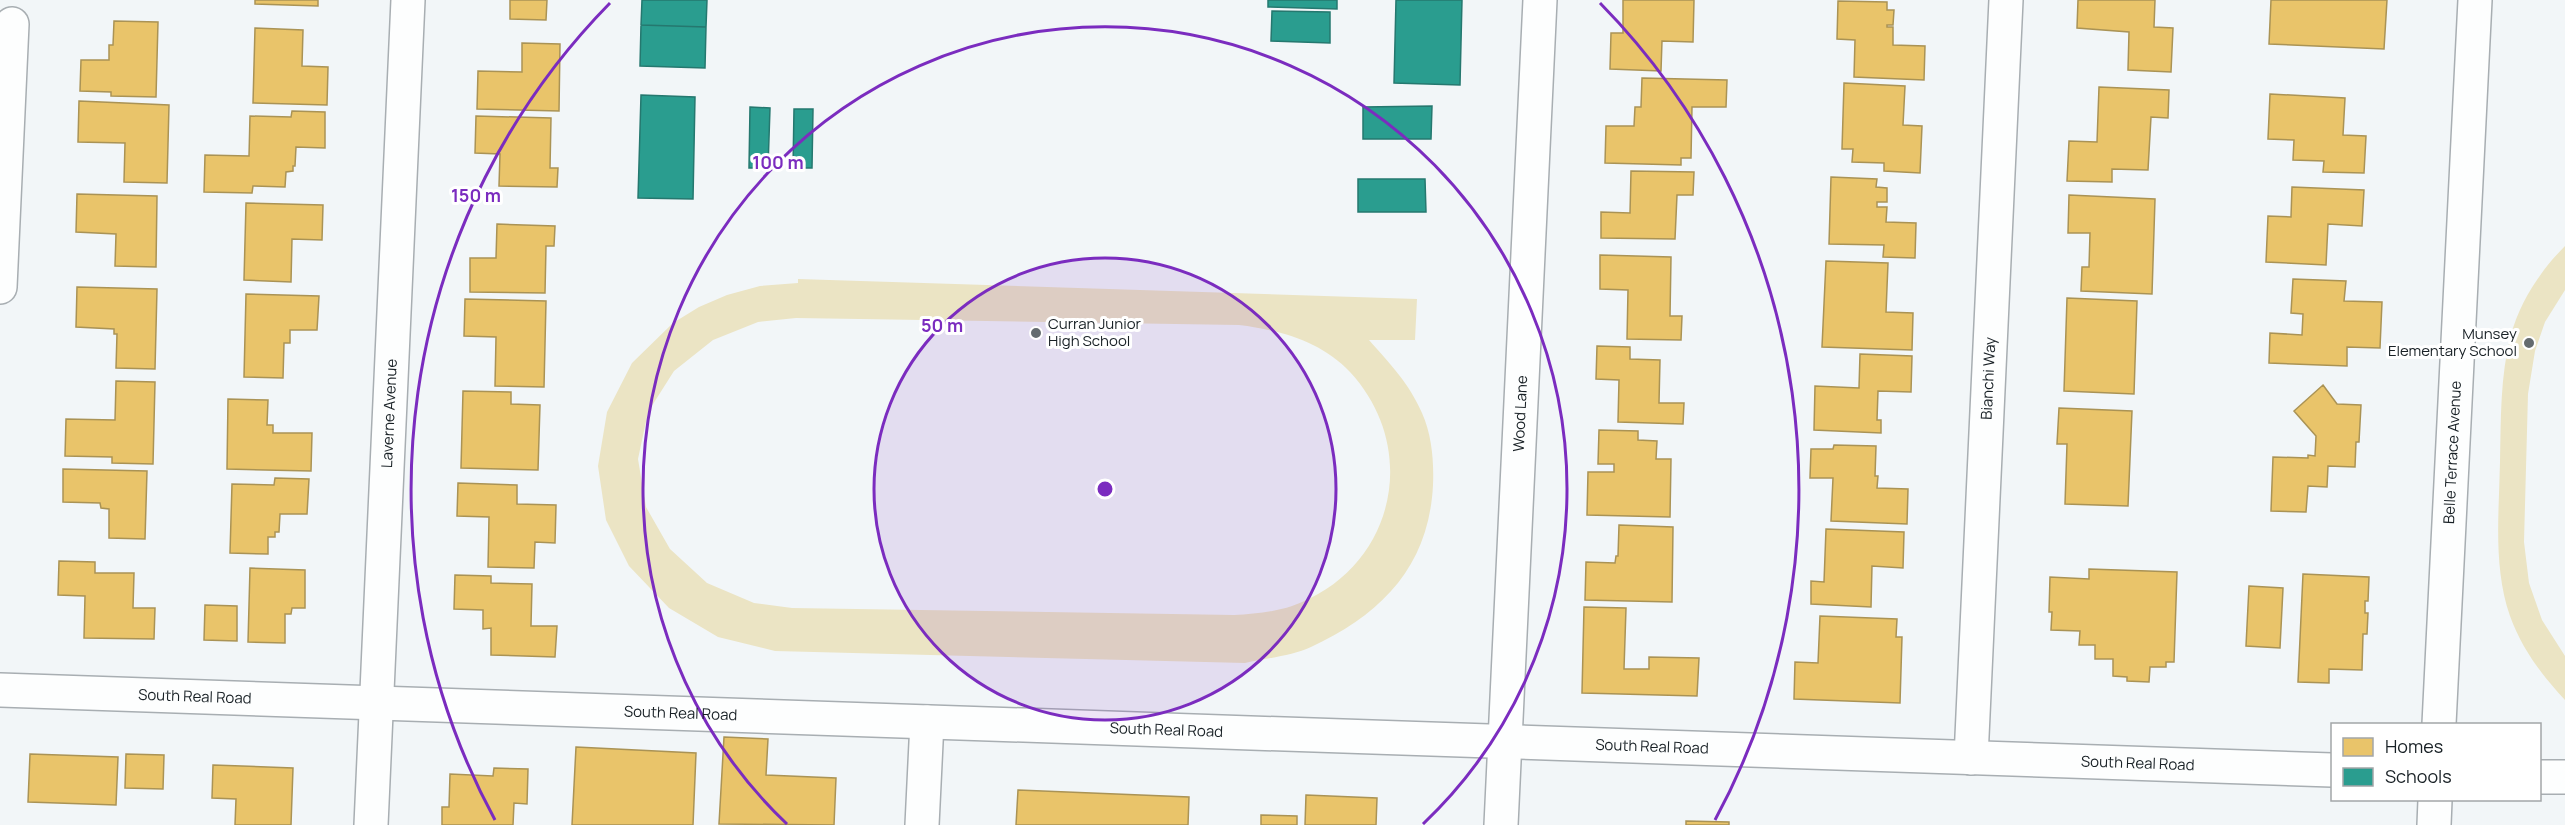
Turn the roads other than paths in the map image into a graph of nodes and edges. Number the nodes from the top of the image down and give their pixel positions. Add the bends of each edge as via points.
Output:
1 (408, 0) edge
2 (1540, 0) edge
3 (2006, 0) edge
4 (2475, 0) edge
5 (12, 24) dead end
6 (0, 288) edge
7 (0, 690) edge
8 (376, 703) junction
9 (927, 722) junction
10 (2439, 723) edge
11 (1505, 742) junction
12 (1971, 758) junction
13 (2331, 770) edge
14 (2541, 777) edge
15 (2565, 777) edge
16 (2435, 801) edge
17 (370, 825) edge
18 (922, 825) edge
19 (1502, 825) edge
20 (2434, 825) edge

1 - 8 street, Laverne Avenue
2 - 11 street, Wood Lane
3 - 12 street, Bianchi Way
4 - 10 street, Belle Terrace Avenue
5 - 6 street
7 - 8 street, South Real Road
8 - 9 street, South Real Road
8 - 17 street, Laverne Avenue
9 - 11 street, South Real Road
9 - 18 street
11 - 12 street, South Real Road
11 - 19 street, Wood Lane
12 - 13 street, South Real Road
14 - 15 street
16 - 20 street

